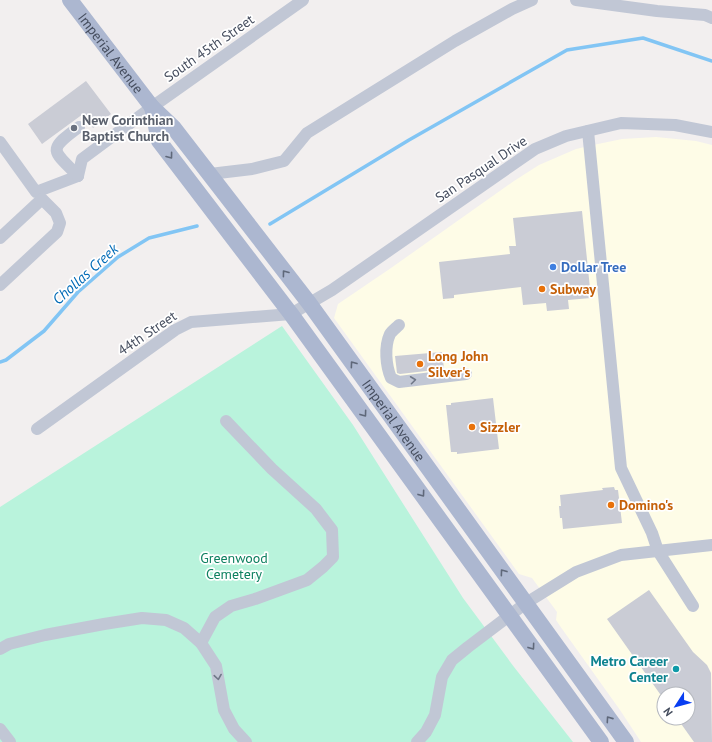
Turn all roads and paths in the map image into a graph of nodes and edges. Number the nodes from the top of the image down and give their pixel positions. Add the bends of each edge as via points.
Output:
1 (70, 0) edge
2 (303, 0) edge
3 (532, 0) edge
4 (576, 0) edge
5 (712, 18) edge
6 (152, 107) junction
7 (79, 128) dead end
8 (588, 131) junction
9 (712, 132) edge
10 (0, 142) edge
11 (210, 174) junction
12 (78, 176) junction
13 (39, 195) junction
14 (0, 238) edge
15 (0, 285) edge
16 (309, 304) junction
17 (291, 314) junction
18 (399, 325) dead end
19 (466, 374) dead end
20 (226, 421) dead end
21 (37, 429) dead end
22 (712, 545) edge
23 (658, 551) junction
24 (526, 603) junction
25 (693, 606) dead end
26 (509, 616) junction
27 (201, 643) junction
28 (0, 649) edge
29 (0, 729) edge
30 (10, 742) edge
31 (246, 742) edge
32 (417, 742) edge
33 (601, 742) edge
34 (626, 742) edge

1 - 6 main road, Imperial Avenue
2 - 6 street, South 45th Street
3 - 11 street via 455,41 307,133 284,161 252,169
4 - 5 street via 657,12 705,15
6 - 11 main road, Imperial Avenue via 171,125
6 - 12 street, South 45th Street via 82,158
6 -> 17 main road, Imperial Avenue via 159,141
7 - 12 street via 62,139 56,150
8 - 9 street, San Pasqual Drive via 621,123 675,125
8 - 16 street, San Pasqual Drive via 566,136 535,149
8 - 23 street via 621,468 652,532
10 - 13 street
16 -> 11 main road, Imperial Avenue
12 - 13 street
13 - 14 street
13 - 15 street via 56,213 60,223 57,232
16 - 17 street, San Pasqual Drive
24 -> 16 main road, Imperial Avenue
17 - 21 street, 44th Street via 191,322 175,330
17 -> 26 main road, Imperial Avenue
18 -> 19 street via 391,333 387,344 388,370 391,378 399,382
20 - 27 street via 272,469 316,509 332,530 333,557 307,580 231,606 215,617
22 - 23 street
23 - 24 street via 621,555 576,572
23 - 25 street
24 - 26 street
34 -> 24 main road, Imperial Avenue
26 - 32 street via 452,660 442,677 435,715
26 -> 33 main road, Imperial Avenue
27 - 28 street via 184,628 166,620 142,618 45,635 9,644
27 -> 31 street via 216,666 224,710 234,729
29 - 30 street

